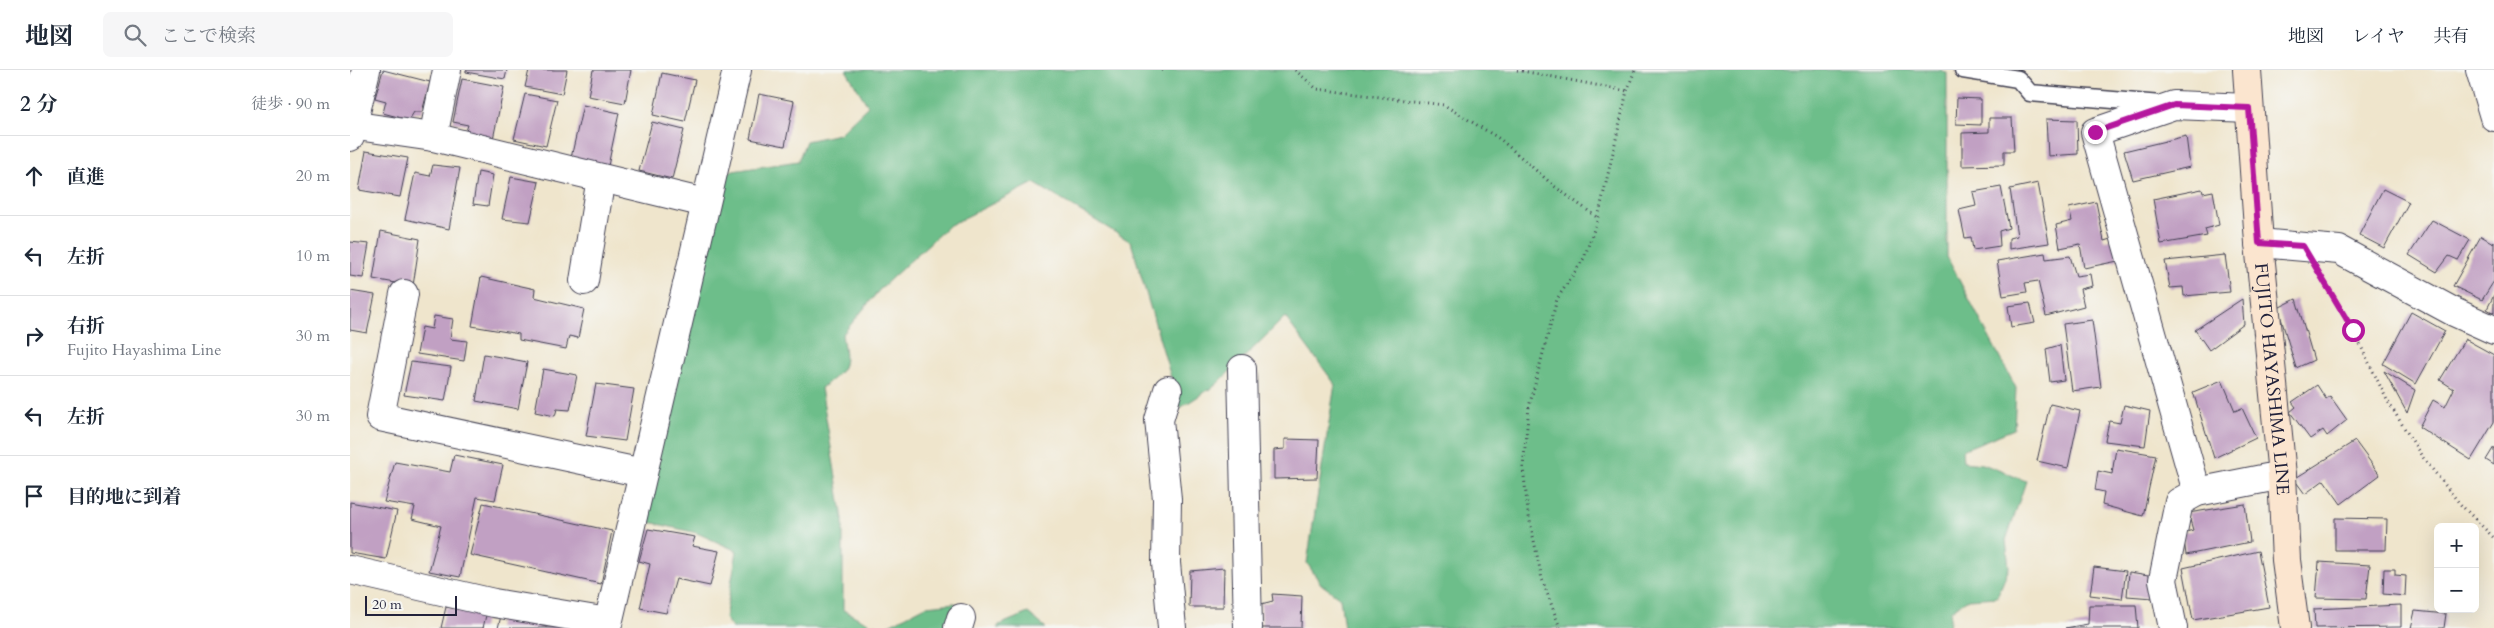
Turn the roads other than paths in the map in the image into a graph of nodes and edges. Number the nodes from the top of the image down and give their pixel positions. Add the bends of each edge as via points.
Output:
1 (366, 70) edge
2 (447, 70) edge
3 (737, 70) edge
4 (1963, 70) edge
5 (2247, 70) edge
6 (2480, 70) edge
7 (2174, 105) junction
8 (2249, 108) junction
9 (2494, 117) edge
10 (351, 129) edge
11 (433, 137) junction
12 (601, 178) junction
13 (705, 203) junction
14 (2259, 243) junction
15 (584, 281) dead end
16 (404, 294) dead end
17 (2494, 330) edge
18 (1242, 369) dead end
19 (1168, 390) dead end
20 (643, 473) junction
21 (2282, 475) junction
22 (2197, 492) junction
23 (350, 570) edge
24 (608, 625) edge
25 (1172, 628) edge
26 (1248, 628) edge
27 (2173, 628) edge
28 (2295, 628) edge

1 - 10 street
2 - 11 street
3 - 13 street
4 - 7 lane via 2018,79 2030,93
5 - 8 main road, FUJITO HAYASHIMA LINE
6 - 9 street
7 - 8 street
7 - 22 street via 2095,132
8 - 14 main road, FUJITO HAYASHIMA LINE
10 - 11 street
11 - 12 street
12 - 13 street
12 - 15 street
13 - 20 street
14 - 17 street via 2339,250
14 - 21 main road, FUJITO HAYASHIMA LINE
16 - 20 street via 380,417
18 - 26 street
19 - 25 street via 1158,420 1167,499 1166,563
20 - 24 street
21 - 22 street
21 - 28 main road, FUJITO HAYASHIMA LINE via 2286,560
22 - 27 street via 2179,502 2164,580
23 - 24 street via 494,604

